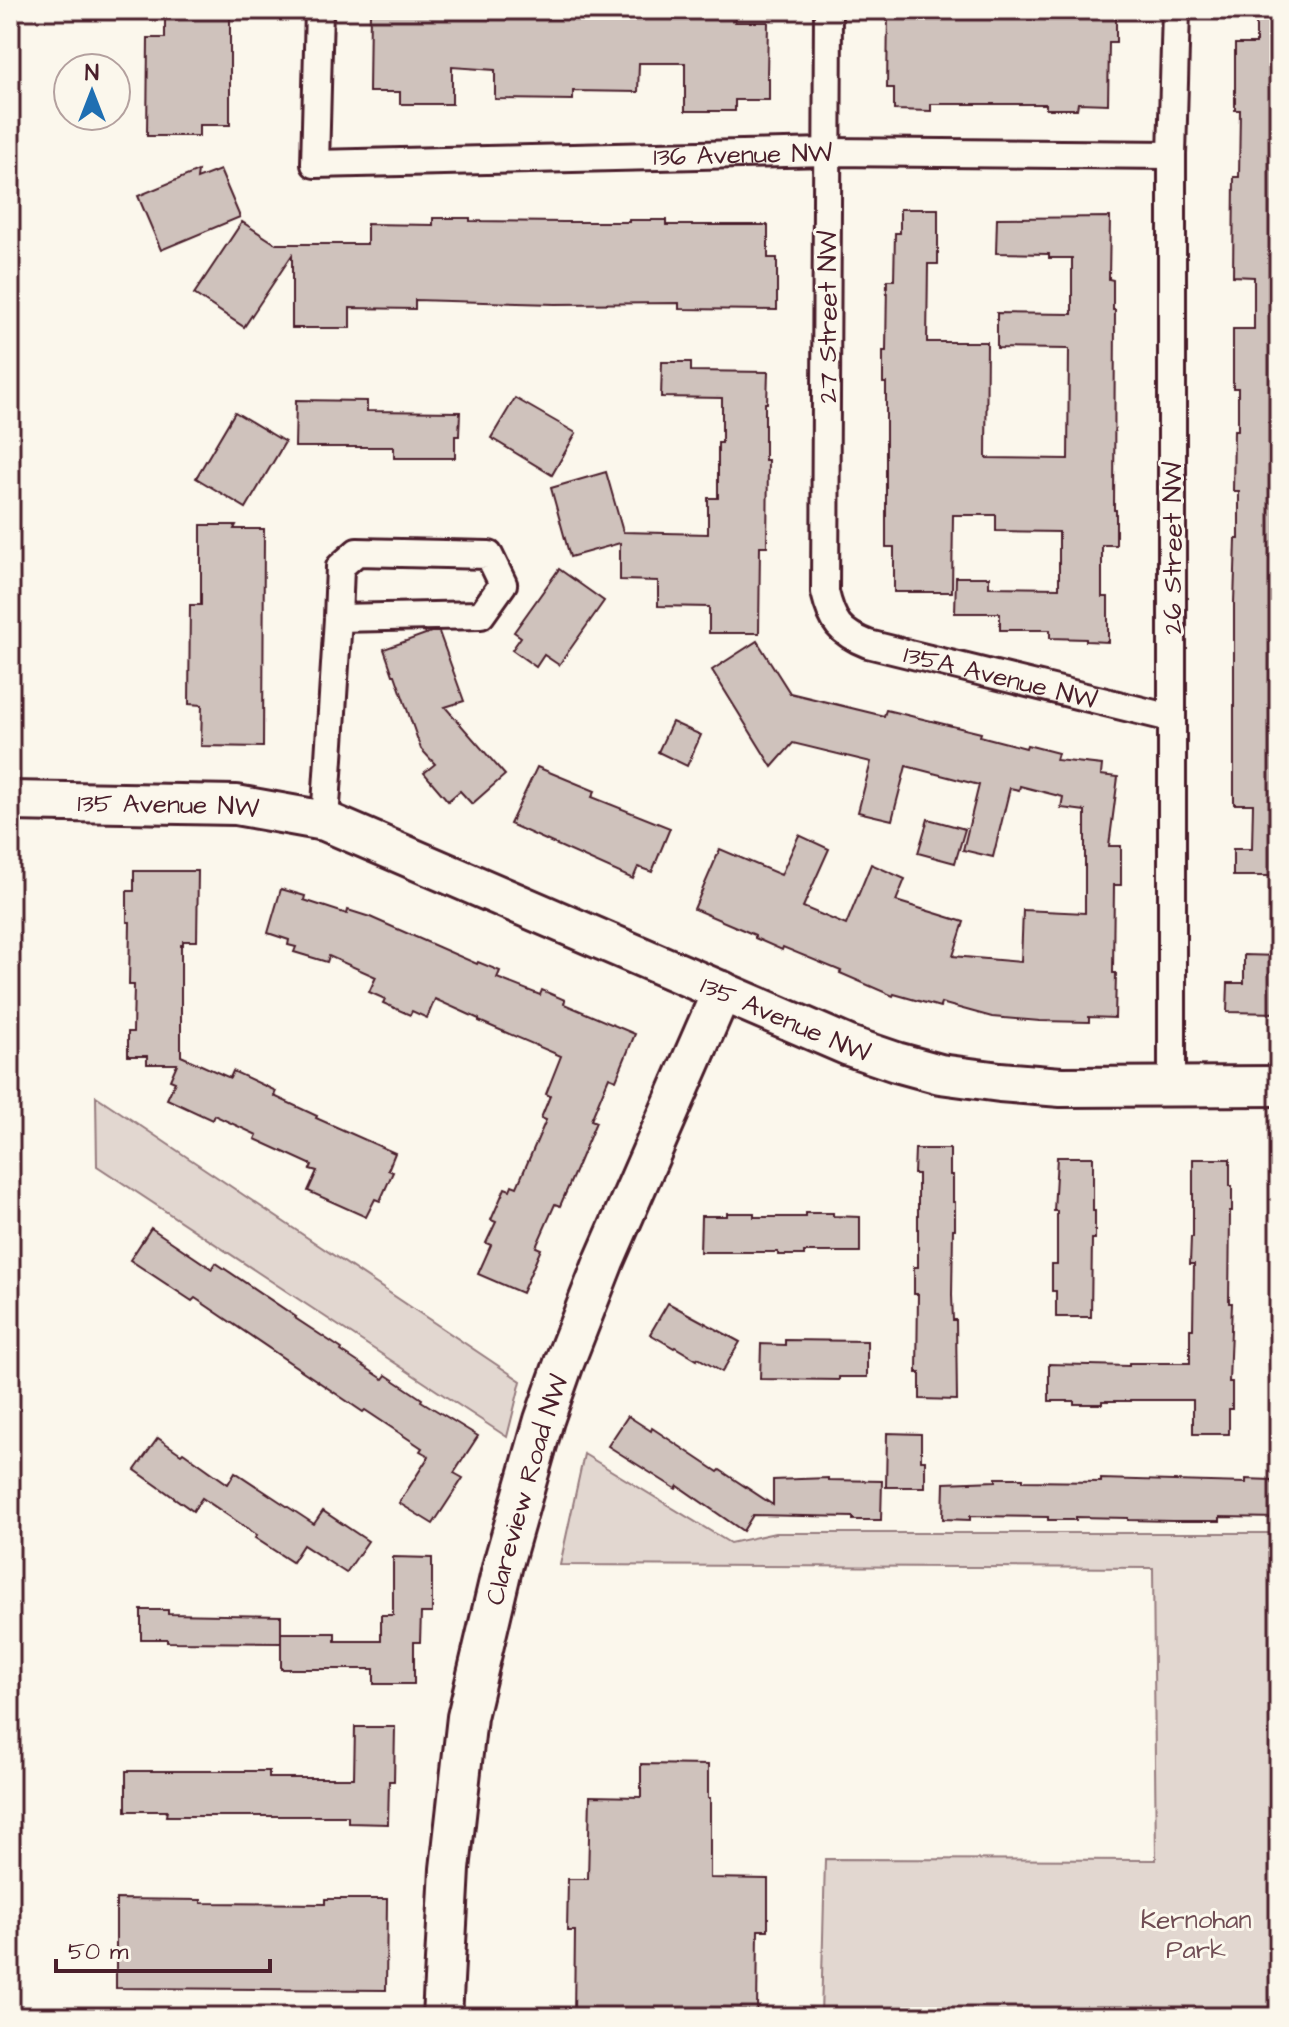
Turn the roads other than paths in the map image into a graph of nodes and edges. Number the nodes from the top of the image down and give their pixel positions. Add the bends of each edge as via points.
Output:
1 (319, 10) edge
2 (828, 10) edge
3 (1176, 10) edge
4 (828, 152) junction
5 (1172, 155) junction
6 (338, 618) junction
7 (836, 622) joint
8 (1171, 718) junction
9 (10, 801) edge
10 (325, 821) junction
11 (722, 991) junction
12 (1172, 1086) junction
13 (1279, 1086) edge
14 (442, 2017) edge

1 - 4 street, 136 Avenue NW via 315,164
2 - 4 street, 27 Street NW
3 - 5 street, 26 Street NW
4 - 5 street, 136 Avenue NW
4 - 7 street, 27 Street NW via 825,592
5 - 8 street, 26 Street NW
6 - 6 street via 340,567 357,552 489,555 503,584 481,615
6 - 10 street
7 - 8 street, 135A Avenue NW via 850,637 868,644
8 - 12 street, 26 Street NW
9 - 10 street, 135 Avenue NW via 236,805
10 - 11 street, 135 Avenue NW
11 - 12 street, 135 Avenue NW via 849,1046 940,1074 1061,1087
11 - 14 street, Clareview Road NW via 564,1363 503,1564 467,1717 450,1869
12 - 13 street, 135 Avenue NW

